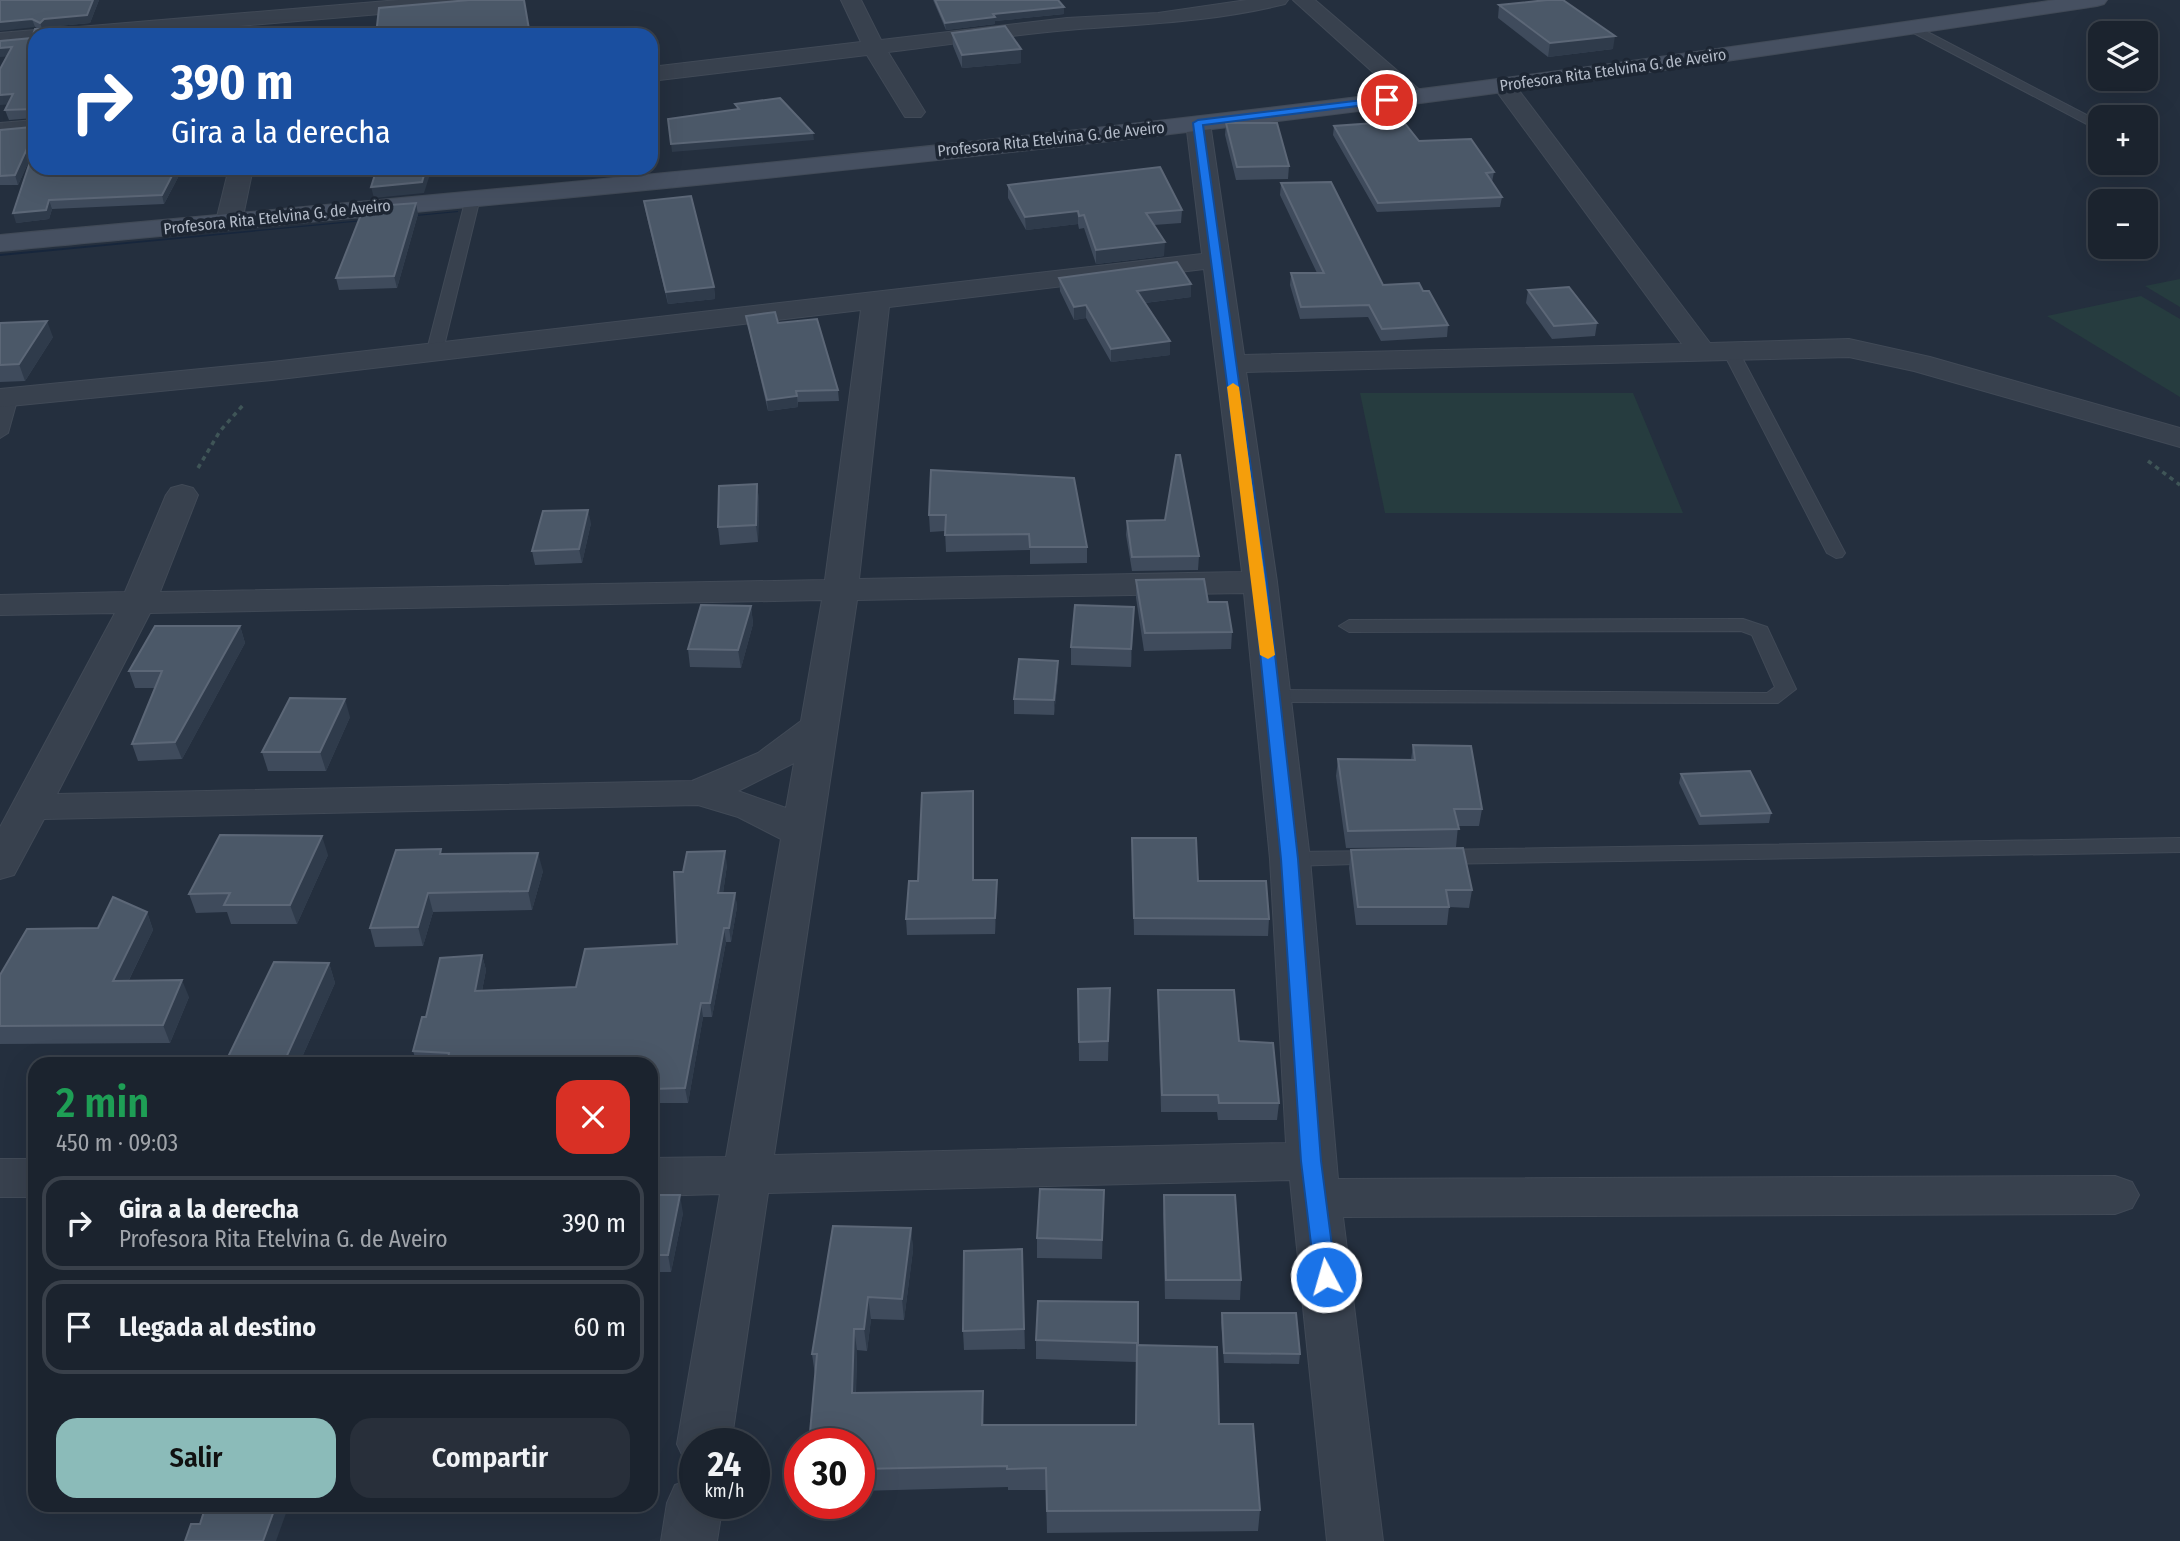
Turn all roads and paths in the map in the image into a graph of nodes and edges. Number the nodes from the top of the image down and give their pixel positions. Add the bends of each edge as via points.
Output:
1 (474, 0) edge
2 (851, 0) edge
3 (1278, 0) edge
4 (1303, 0) edge
5 (2097, 0) edge
6 (249, 18) edge
7 (135, 28) edge
8 (1912, 28) junction
9 (28, 38) edge
10 (0, 40) edge
11 (875, 48) junction
12 (658, 73) edge
13 (1503, 85) junction
14 (1413, 97) junction
15 (913, 112) dead end
16 (2088, 121) edge
17 (1198, 123) junction
18 (28, 128) edge
19 (0, 130) edge
20 (239, 175) edge
21 (472, 198) junction
22 (229, 221) junction
23 (0, 243) edge
24 (1216, 260) junction
25 (876, 302) junction
26 (435, 350) junction
27 (1715, 350) junction
28 (1230, 364) junction
29 (272, 372) junction
30 (5, 397) edge
31 (0, 433) edge
32 (2180, 438) edge
33 (182, 495) joint
34 (1836, 553) dead end
35 (1260, 583) junction
36 (841, 590) junction
37 (138, 603) junction
38 (0, 605) edge
39 (1349, 626) dead end
40 (1272, 696) junction
41 (818, 727) junction
42 (698, 793) junction
43 (32, 807) junction
44 (802, 833) junction
45 (2180, 845) edge
46 (1290, 859) junction
47 (0, 865) edge
48 (745, 1176) junction
49 (658, 1177) edge
50 (0, 1178) edge
51 (28, 1178) edge
52 (1314, 1180) junction
53 (2115, 1195) dead end
54 (706, 1428) edge
55 (692, 1519) edge
56 (689, 1541) edge
57 (1355, 1541) edge

1 - 6 street
2 - 11 street
3 - 11 street via 1158,19 1068,24
4 - 14 street
5 - 8 street, Profesora Rita Etelvina G. de Aveiro
6 - 7 street
8 - 13 street, Profesora Rita Etelvina G. de Aveiro
8 - 16 lane
9 - 10 street
11 - 12 street
11 - 15 street
13 - 14 street, Profesora Rita Etelvina G. de Aveiro
13 - 27 street
14 - 17 street, Profesora Rita Etelvina G. de Aveiro
17 - 21 street, Profesora Rita Etelvina G. de Aveiro
17 - 24 street
18 - 19 street
20 - 22 street
21 - 22 street, Profesora Rita Etelvina G. de Aveiro
21 - 26 lane
22 - 23 street, Profesora Rita Etelvina G. de Aveiro
24 - 25 street
24 - 28 street
25 - 26 street
25 - 36 street
26 - 29 street
27 - 28 street
27 - 32 street via 1813,347 1873,351
27 - 34 lane
28 - 35 street
29 - 30 street
29 - 33 path via 220,431
30 - 31 lane
33 - 37 street
35 - 36 street
35 - 40 street
36 - 37 street
36 - 41 street
37 - 38 street
37 - 43 street
39 - 40 lane via 1753,626 1760,631 1786,689 1771,699
40 - 46 street
41 - 42 street via 772,761
41 - 44 street
42 - 43 street
42 - 44 street via 750,805
43 - 47 street
44 - 48 street
45 - 46 lane
46 - 52 street
48 - 49 street
48 - 52 street
48 - 54 street
50 - 51 street
52 - 53 street
52 - 57 street
55 - 56 street

